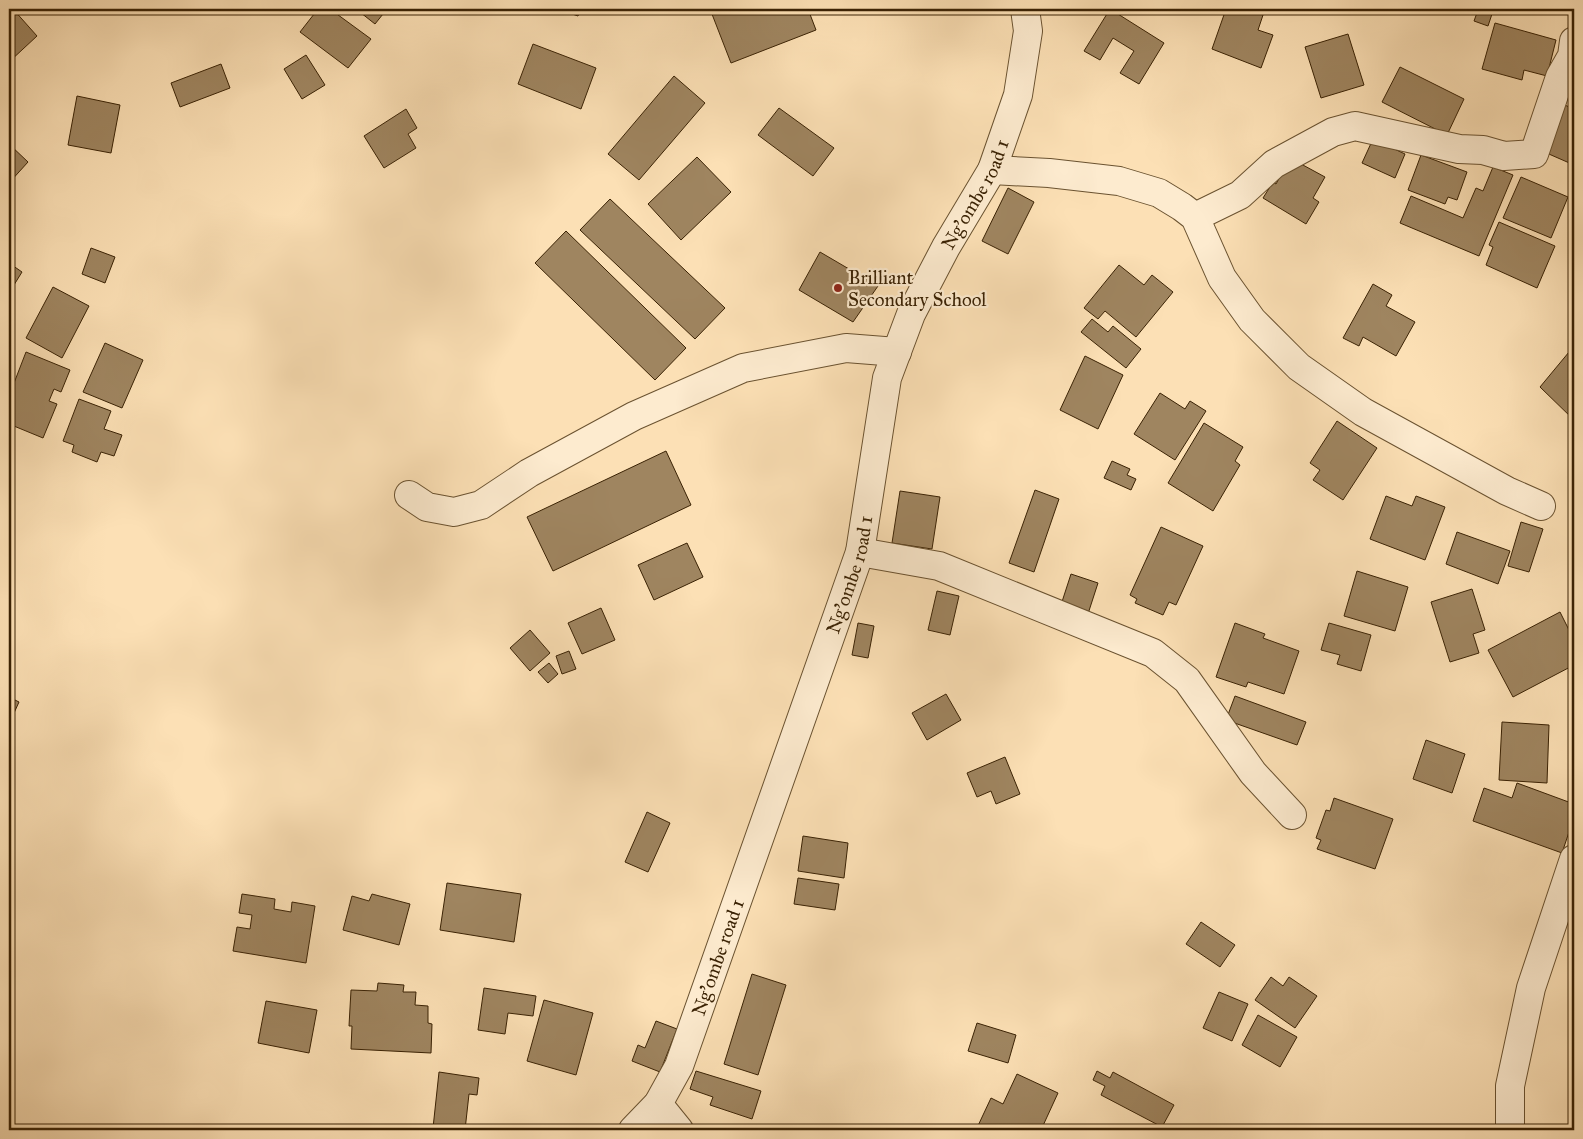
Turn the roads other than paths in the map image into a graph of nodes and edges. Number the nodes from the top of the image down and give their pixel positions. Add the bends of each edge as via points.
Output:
1 (1026, 9) edge
2 (1574, 41) edge
3 (992, 170) junction
4 (1195, 217) junction
5 (897, 352) junction
6 (409, 496) dead end
7 (1541, 506) dead end
8 (860, 552) junction
9 (1292, 814) dead end
10 (1574, 859) edge
11 (658, 1104) junction
12 (633, 1130) edge
13 (679, 1130) edge
14 (1510, 1130) edge

1 - 3 street, Ng’ombe road 1 via 1028,31 1018,95
2 - 4 street via 1572,56 1560,76 1534,154 1504,156 1483,150 1459,149 1355,126 1333,132 1274,164 1240,195
3 - 4 street via 1119,181 1159,193
3 - 5 street, Ng’ombe road 1 via 911,314
4 - 7 street via 1222,278 1252,320 1299,368 1363,412 1507,491
5 - 6 street via 846,348 743,368 634,416 529,473 481,505 454,512 427,508
5 - 8 street, Ng’ombe road 1 via 887,378
8 - 9 street via 939,566 1153,653 1186,680 1253,773
8 - 11 street, Ng’ombe road 1 via 679,1066
10 - 14 street via 1531,988 1510,1086
11 - 12 street, Ng’ombe road 1
11 - 13 street

